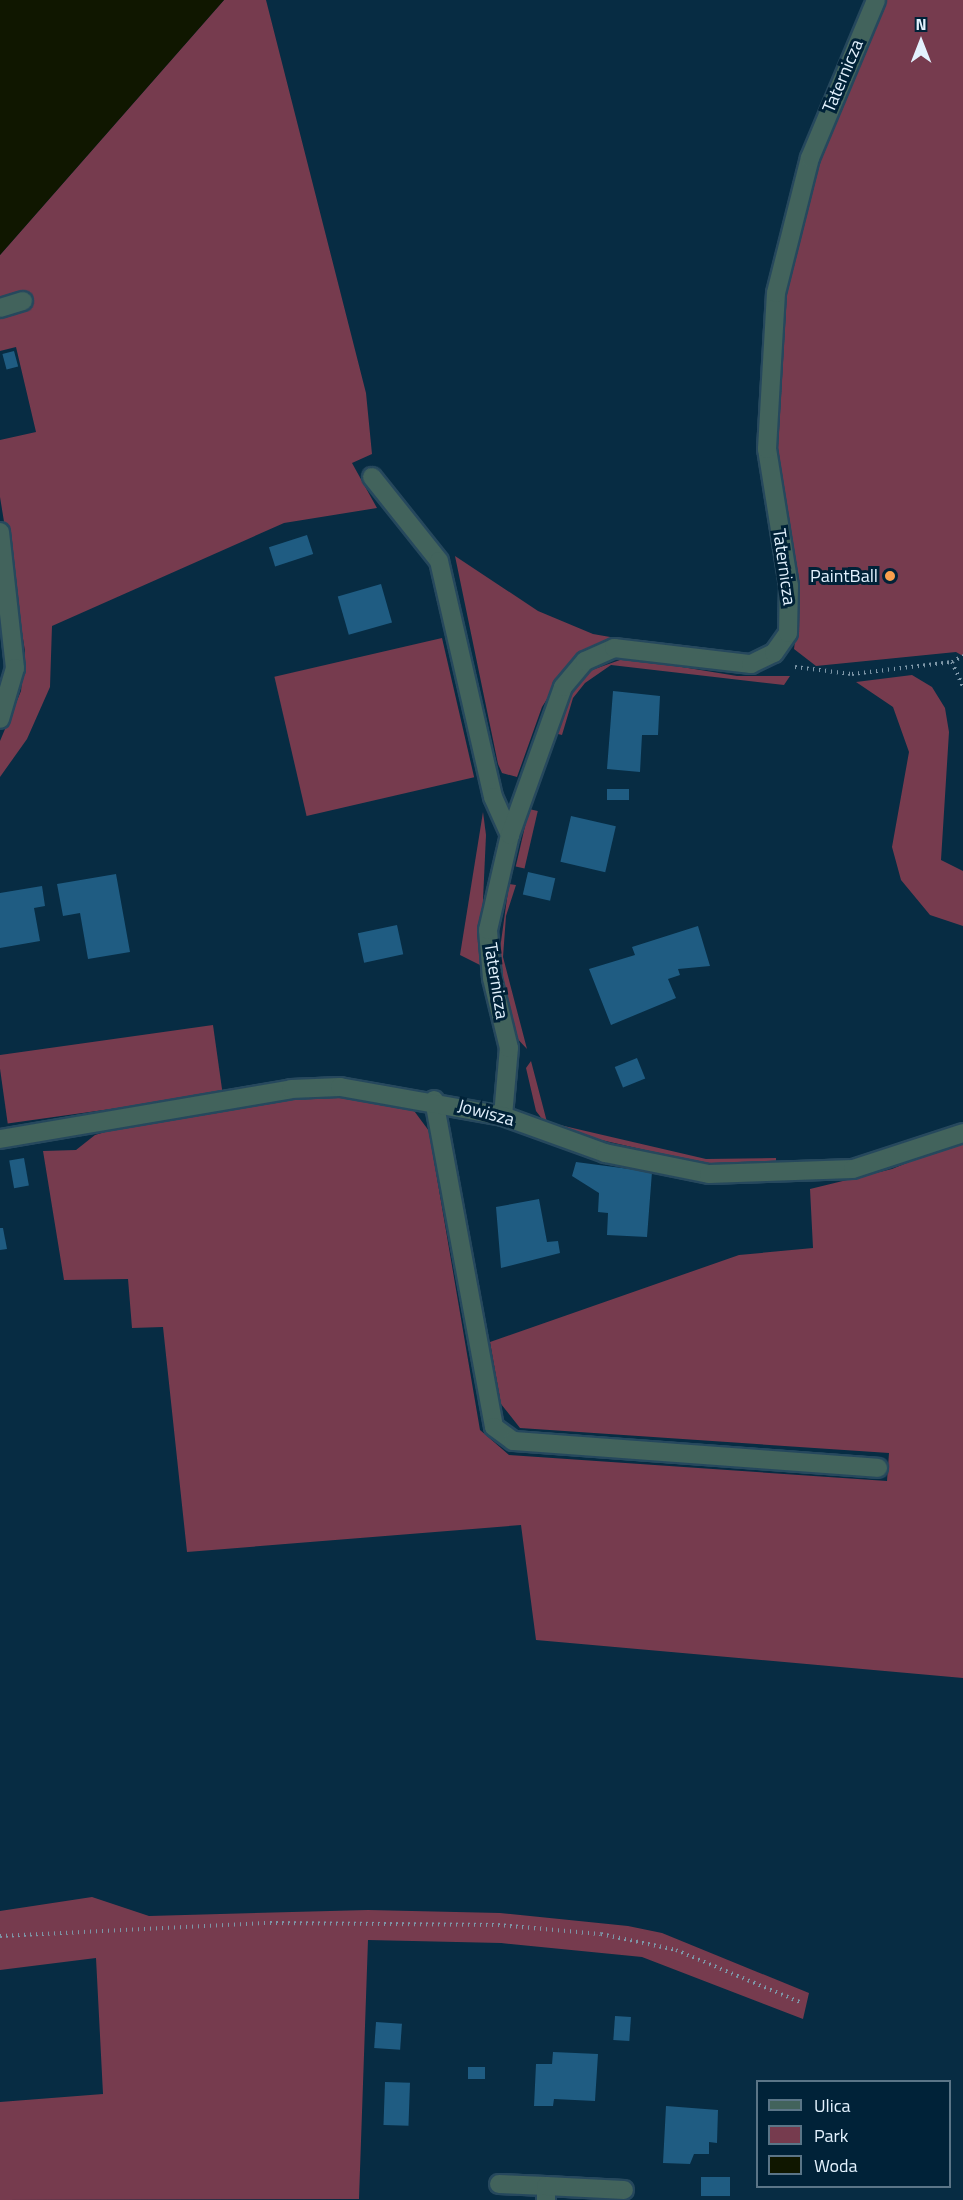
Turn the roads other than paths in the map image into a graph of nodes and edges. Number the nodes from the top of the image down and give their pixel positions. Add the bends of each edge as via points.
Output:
1 (876, 0) edge
2 (23, 301) dead end
3 (0, 308) edge
4 (372, 477) dead end
5 (0, 532) edge
6 (0, 719) edge
7 (510, 835) junction
8 (434, 1101) junction
9 (503, 1116) junction
10 (963, 1132) edge
11 (0, 1139) edge
12 (878, 1468) dead end
13 (499, 2184) dead end
14 (624, 2190) dead end
15 (546, 2193) edge

1 - 7 street, Taternicza via 810,158 777,293 767,449 791,622 774,653 764,661 736,665 627,647 585,661 552,710
2 - 3 street
4 - 7 street via 439,561 493,797
5 - 6 street via 15,668
7 - 9 street, Taternicza via 488,930 492,978 509,1048
8 - 9 street, Jowisza
8 - 11 street, Jowisza via 314,1087
8 - 12 street via 494,1427 513,1441
9 - 10 street, Jowisza via 605,1153 710,1174 854,1169
13 - 15 street
14 - 15 street

